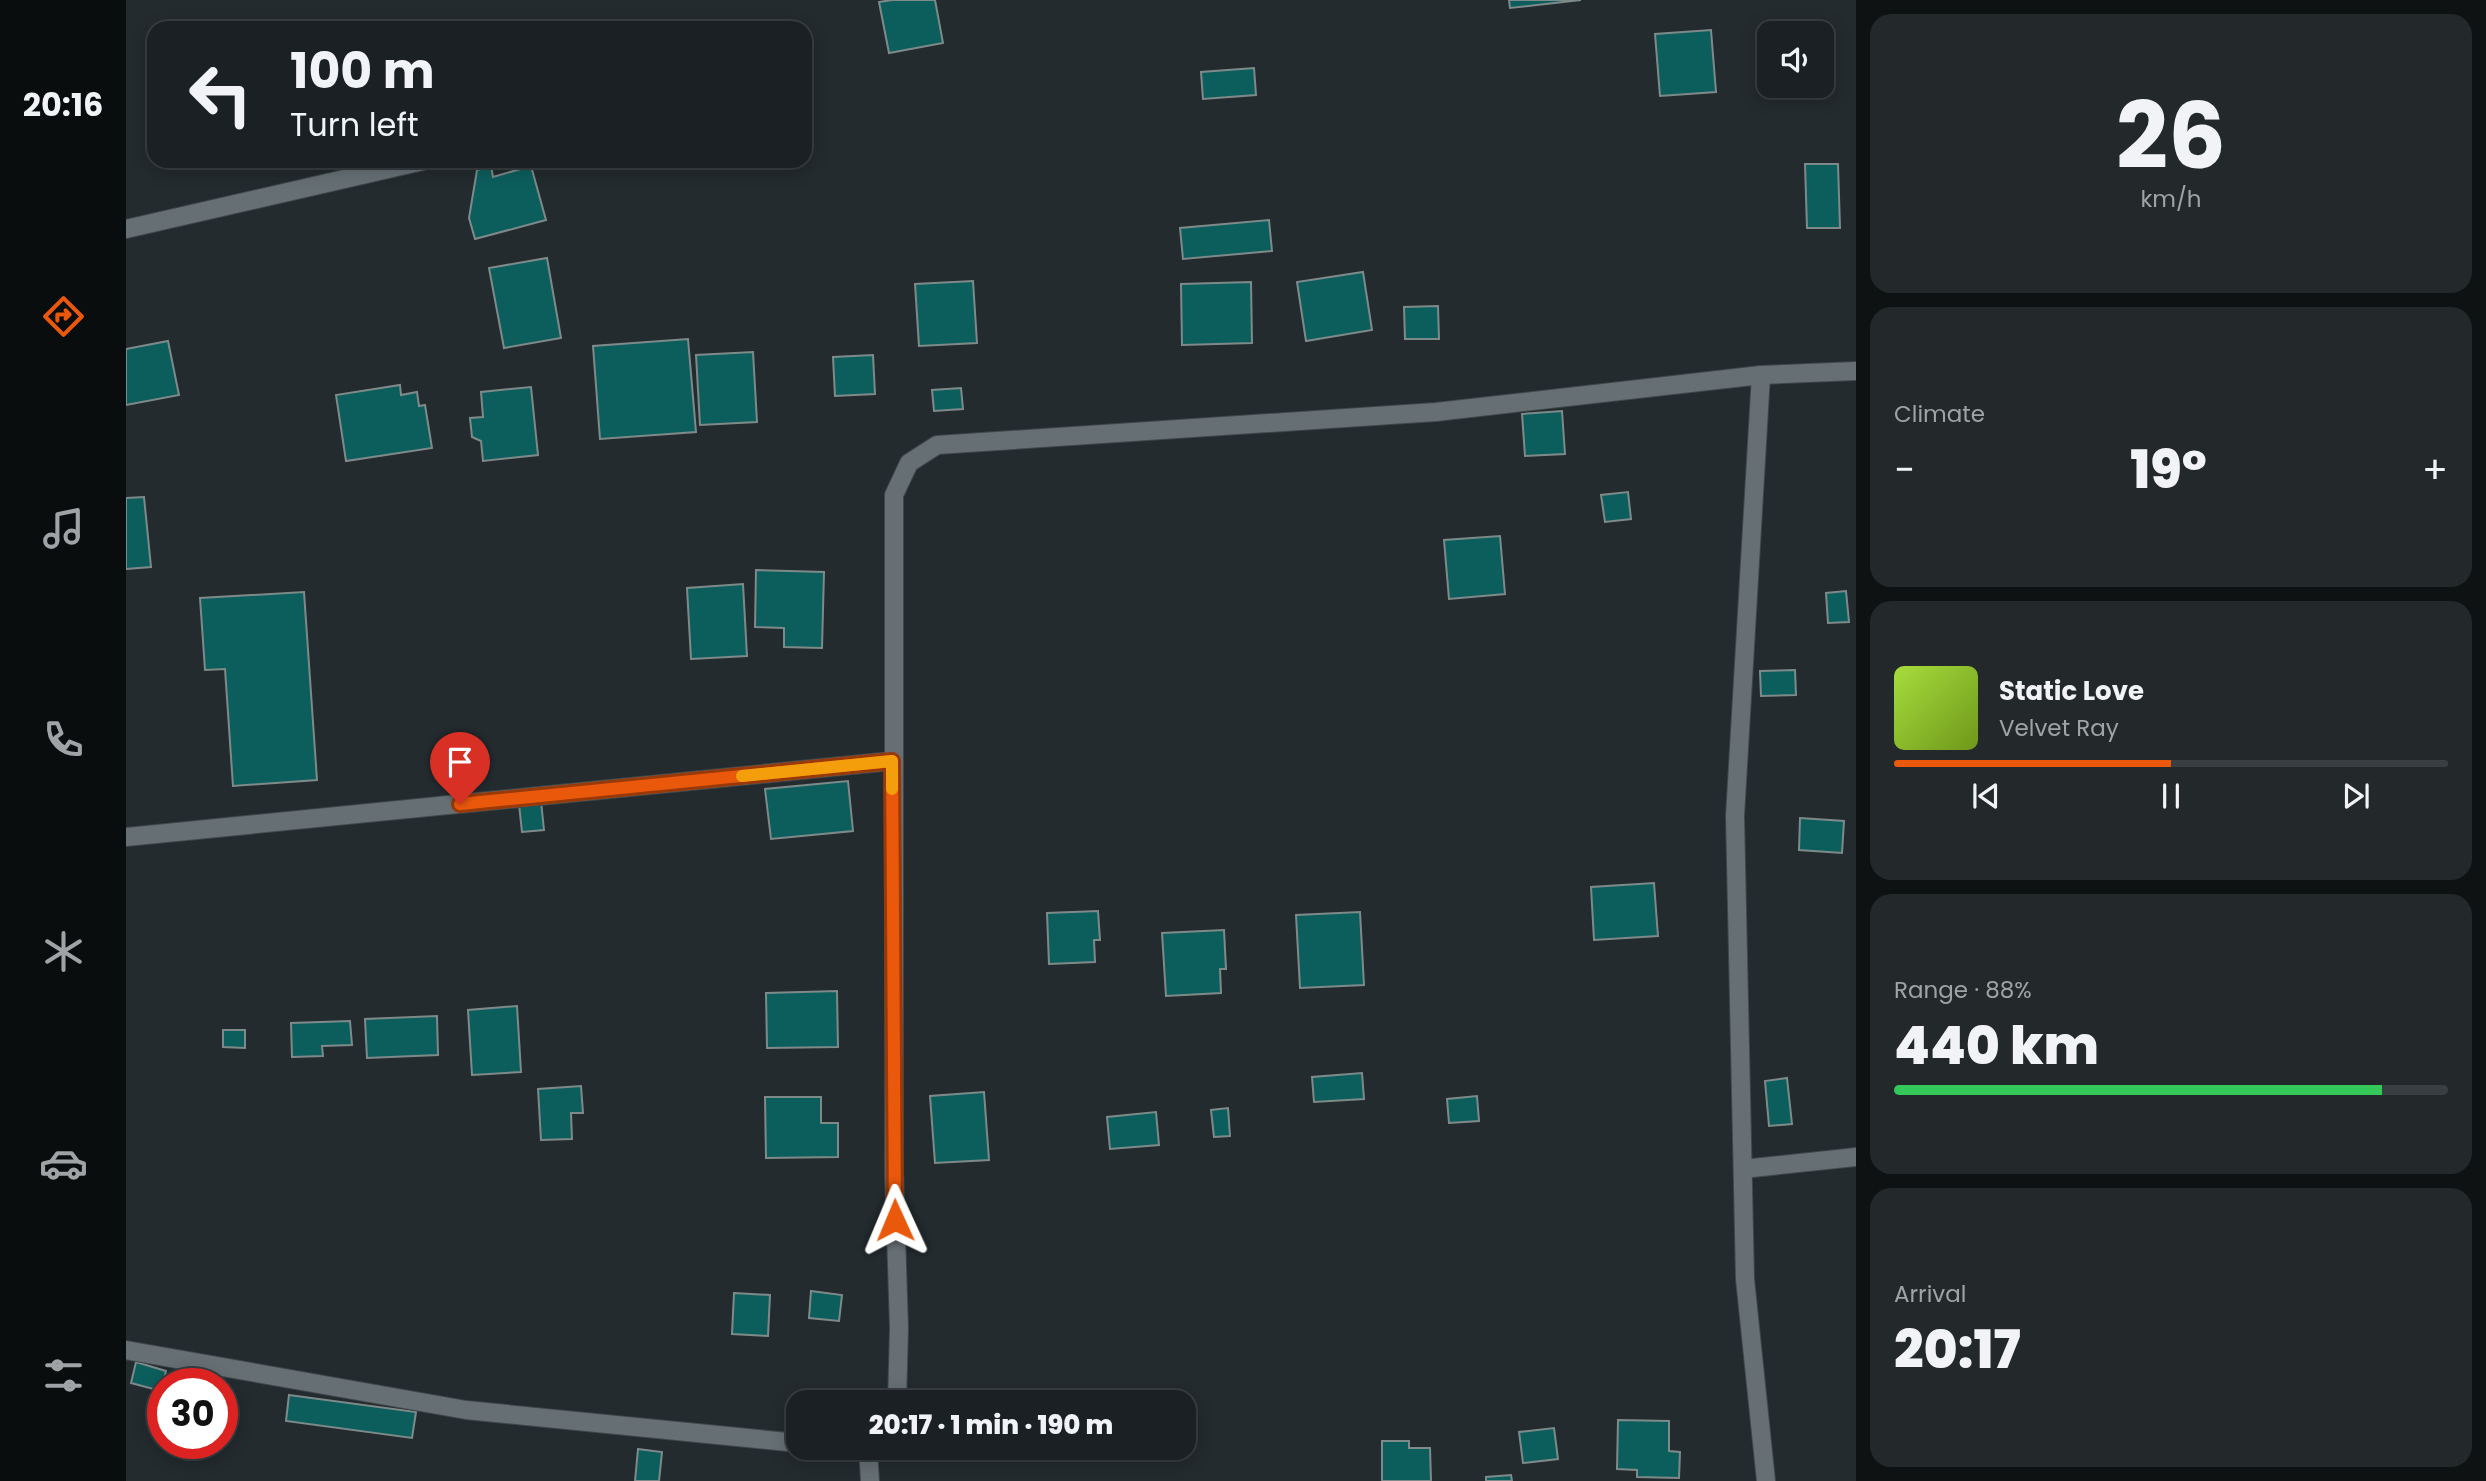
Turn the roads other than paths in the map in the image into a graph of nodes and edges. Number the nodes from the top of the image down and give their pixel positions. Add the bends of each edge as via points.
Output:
1 (392, 168) edge
2 (126, 229) edge
3 (1856, 371) edge
4 (1761, 375) junction
5 (892, 761) junction
6 (126, 837) edge
7 (1856, 1157) edge
8 (1743, 1168) junction
9 (126, 1350) edge
10 (897, 1390) edge
11 (786, 1442) edge
12 (871, 1460) edge
13 (870, 1481) edge
14 (1766, 1481) edge

1 - 2 street
3 - 4 street
4 - 5 street via 1436,412 937,445 909,463 894,495
4 - 8 street via 1735,816
5 - 6 street
5 - 10 street
7 - 8 street
8 - 14 street via 1745,1279
9 - 11 street via 466,1410
12 - 13 street

